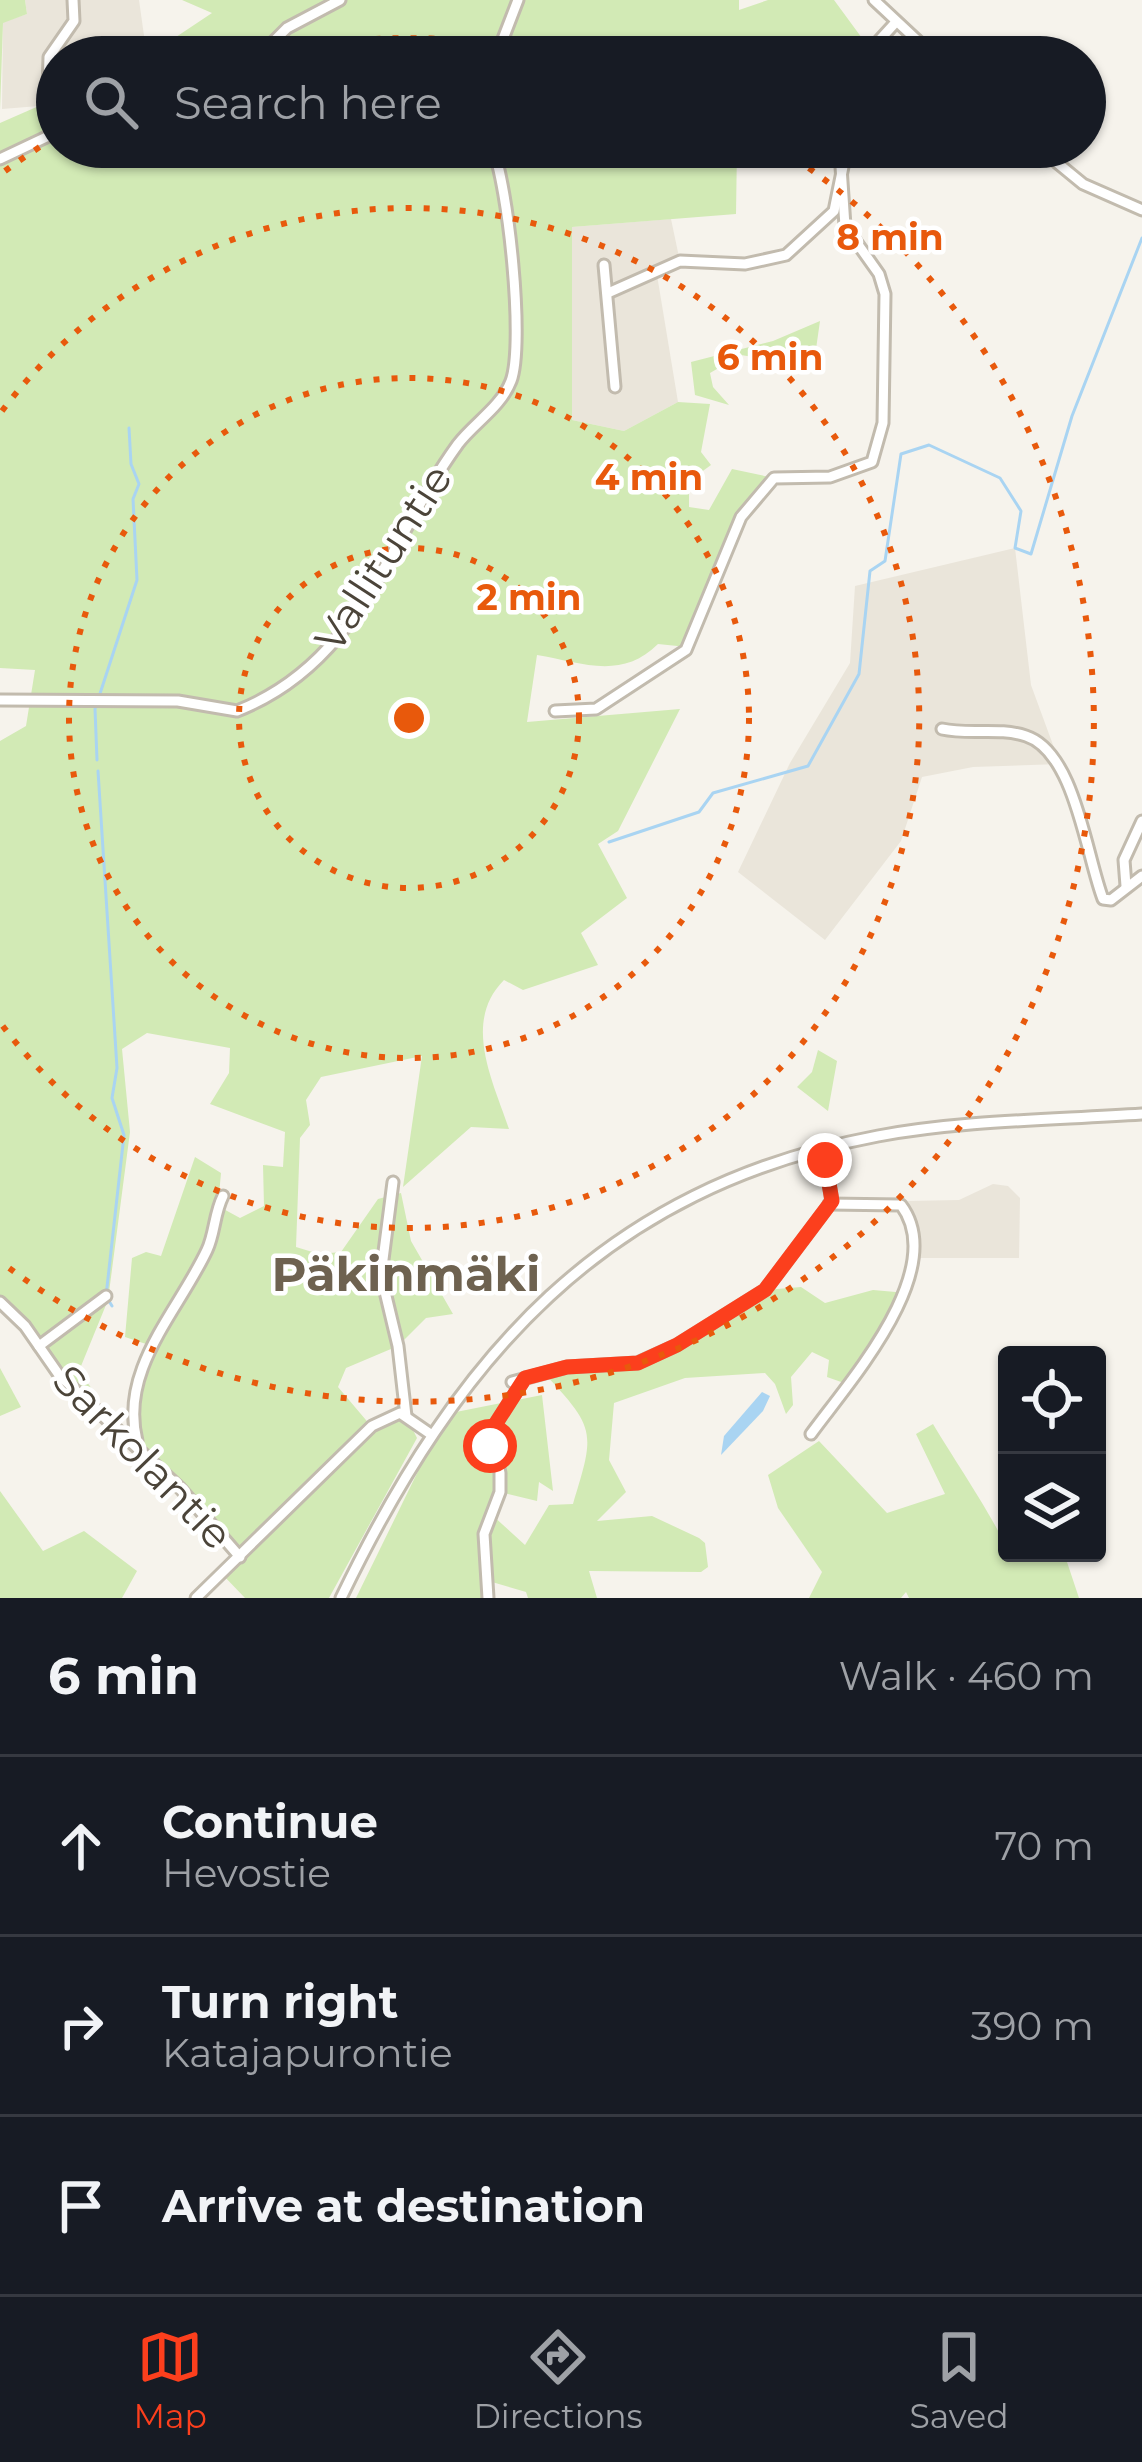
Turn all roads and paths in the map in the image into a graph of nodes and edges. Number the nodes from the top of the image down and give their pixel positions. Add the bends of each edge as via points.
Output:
1 (73, 0) edge
2 (340, 0) edge
3 (518, 0) edge
4 (874, 0) edge
5 (896, 22) junction
6 (63, 36) edge
7 (278, 36) edge
8 (504, 36) edge
9 (883, 36) edge
10 (912, 36) edge
11 (36, 142) edge
12 (0, 159) edge
13 (500, 168) edge
14 (841, 168) edge
15 (841, 168) edge
16 (1064, 168) edge
17 (1142, 210) edge
18 (604, 265) dead end
19 (608, 293) junction
20 (615, 387) dead end
21 (0, 700) edge
22 (555, 711) dead end
23 (942, 729) dead end
24 (1142, 821) edge
25 (1142, 876) edge
26 (1126, 886) junction
27 (1142, 1114) edge
28 (823, 1149) junction
29 (393, 1182) dead end
30 (223, 1196) dead end
31 (829, 1204) junction
32 (106, 1296) dead end
33 (0, 1302) edge
34 (39, 1346) junction
35 (525, 1378) junction
36 (512, 1382) dead end
37 (406, 1416) junction
38 (429, 1433) junction
39 (812, 1435) dead end
40 (138, 1446) junction
41 (240, 1557) junction
42 (196, 1598) edge
43 (341, 1598) edge
44 (488, 1598) edge

1 - 6 street via 74,20
2 - 7 street
3 - 8 street
4 - 5 street
5 - 9 street
5 - 10 street
11 - 12 street
13 - 21 street, Vallituntie via 514,289 511,382 460,441 345,632 308,669 237,711 178,700
14 - 19 street via 834,211 786,255 745,264 680,261
15 - 22 street via 845,226 885,295 883,423 872,463 830,477 774,478 741,517 686,650 596,709
16 - 17 street
18 - 19 street
19 - 20 street
23 - 26 street via 1016,734 1044,745 1062,771 1103,899
24 - 26 street via 1124,860
25 - 26 street
27 - 28 street via 932,1128
28 - 31 street
28 - 38 street via 698,1197 610,1248 514,1328
29 - 37 street via 381,1275
30 - 40 street via 205,1255 134,1390
31 - 35 street via 765,1290 677,1345 638,1363
31 - 39 street via 901,1205 911,1266 895,1317
32 - 34 street
33 - 34 street, Sarkolantie
34 - 40 street, Sarkolantie via 79,1396
35 - 36 street
35 - 44 street via 491,1431 500,1473 484,1534
37 - 38 street
37 - 41 street via 392,1413 372,1426
38 - 43 street
40 - 41 street, Sarkolantie
41 - 42 street

